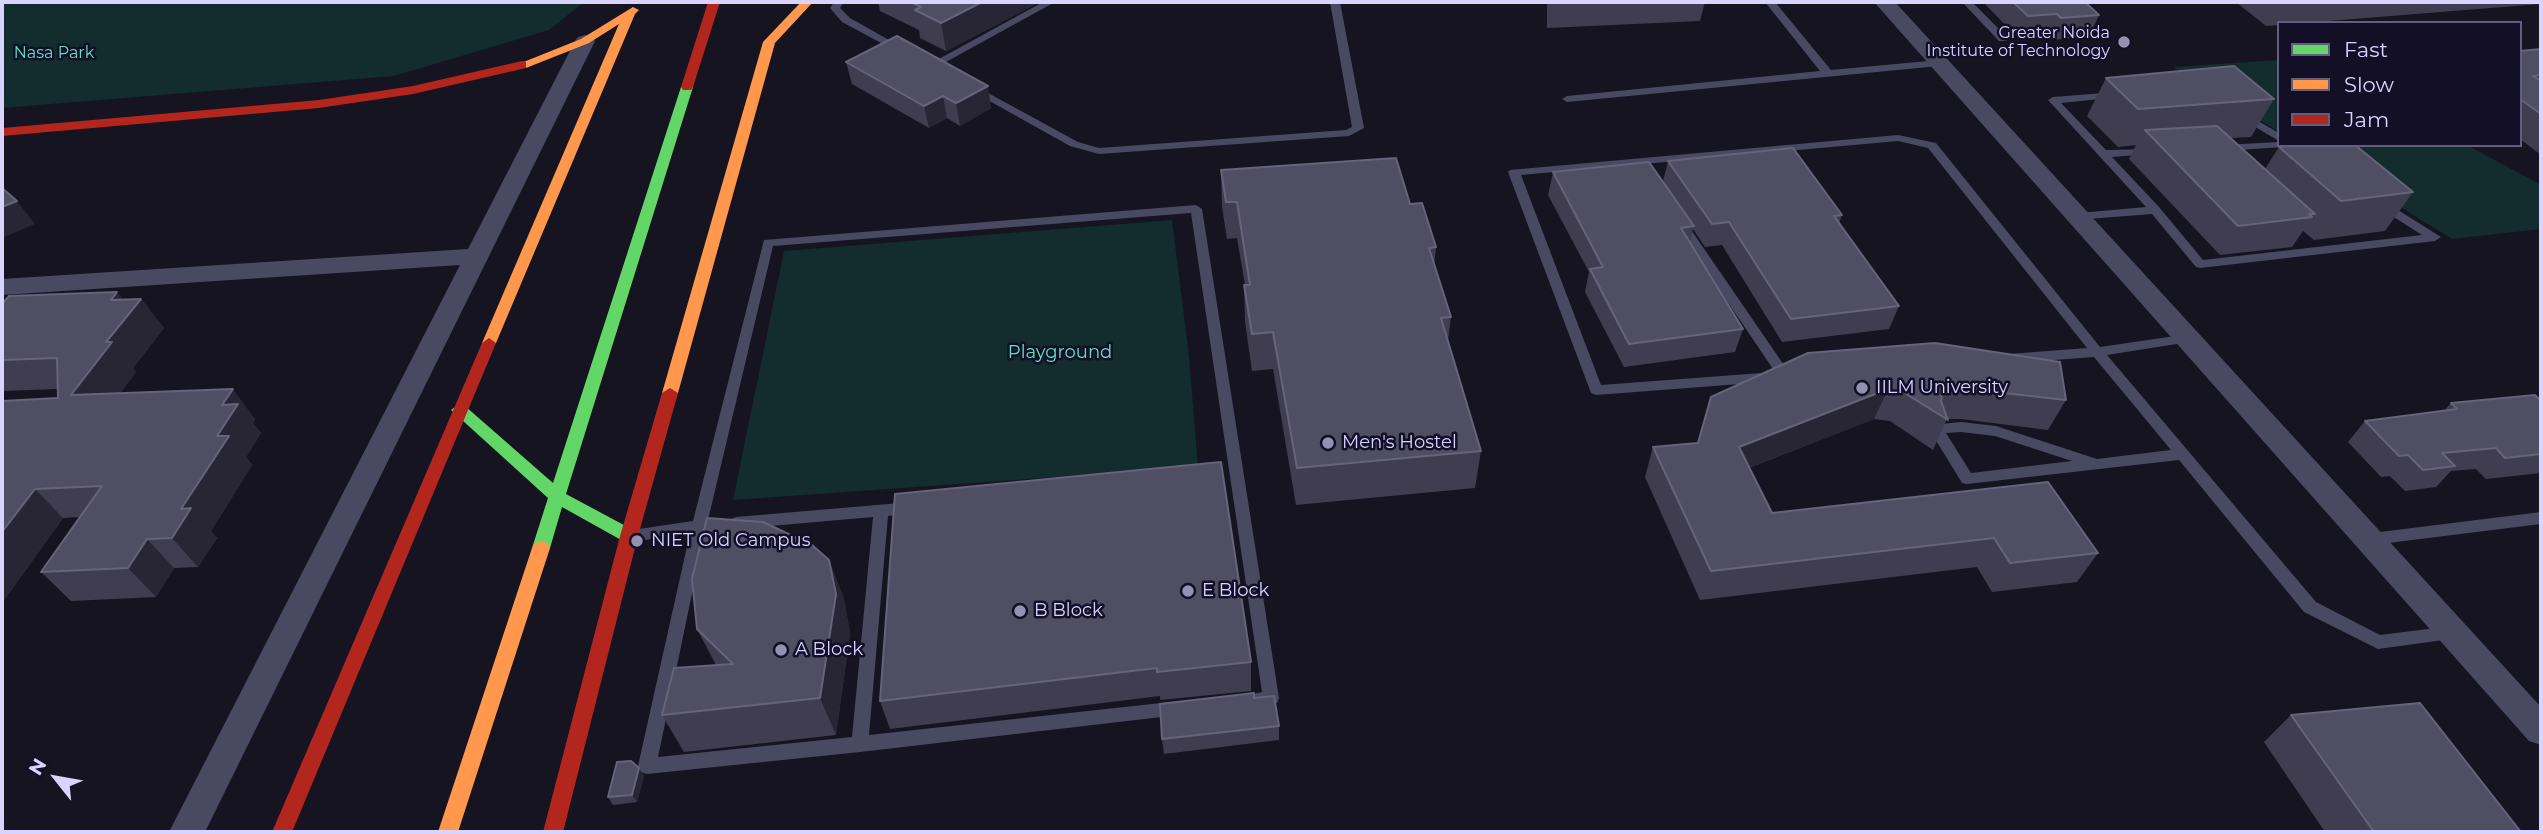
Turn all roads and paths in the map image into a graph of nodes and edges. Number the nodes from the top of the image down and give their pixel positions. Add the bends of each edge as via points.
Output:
1 (643, 2) edge
2 (714, 2) edge
3 (807, 2) edge
4 (839, 2) edge
5 (1051, 2) edge
6 (1335, 2) edge
7 (1770, 2) edge
8 (1884, 2) edge
9 (1967, 2) edge
10 (629, 14) junction
11 (2003, 38) dead end
12 (585, 41) junction
13 (906, 53) edge
14 (919, 60) edge
15 (1939, 63) junction
16 (931, 66) junction
17 (943, 72) edge
18 (1828, 74) junction
19 (967, 86) edge
20 (2133, 94) edge
21 (1567, 99) dead end
22 (2234, 110) edge
23 (2, 132) edge
24 (2277, 137) edge
25 (2277, 145) edge
26 (2205, 149) edge
27 (2166, 150) edge
28 (2103, 154) junction
29 (2368, 195) edge
30 (1669, 207) edge
31 (2155, 210) junction
32 (2079, 217) junction
33 (2304, 242) edge
34 (2314, 251) junction
35 (477, 256) junction
36 (2, 287) edge
37 (2189, 338) junction
38 (2097, 352) junction
39 (1785, 376) junction
40 (459, 410) junction
41 (2182, 454) junction
42 (2097, 464) junction
43 (558, 497) junction
44 (922, 507) edge
45 (881, 511) junction
46 (2541, 518) edge
47 (699, 526) junction
48 (629, 536) junction
49 (2372, 539) junction
50 (2453, 633) junction
51 (1243, 701) edge
52 (1189, 707) edge
53 (2541, 730) edge
54 (860, 744) junction
55 (187, 832) edge
56 (282, 832) edge
57 (449, 832) edge
58 (553, 832) edge

1 - 10 street
2 - 43 street
3 - 48 street via 769,42
4 - 13 lane via 835,8 846,20
5 - 16 lane
6 - 19 lane via 1358,128 1349,133 1099,150 1074,144
7 - 18 lane
8 - 15 street
9 - 11 lane
10 - 12 street
10 - 40 street
12 - 23 street via 482,76 413,90 319,104
12 - 35 street
14 - 16 lane
15 - 18 lane
15 - 32 street
16 - 17 lane
18 - 21 lane
20 - 28 lane via 2053,100
22 - 24 lane
25 - 26 lane
27 - 28 lane
28 - 31 lane
29 - 34 lane via 2435,237
30 - 39 lane
31 - 32 lane
31 - 34 lane via 2200,264
32 - 37 street
33 - 34 lane
35 - 36 street
35 - 55 street
37 - 38 lane
37 - 49 street
38 - 39 lane
38 - 39 lane via 1933,145 1898,138 1642,168 1514,172 1596,390
38 - 41 lane
40 - 43 street
40 - 56 street
41 - 42 lane
41 - 50 lane via 2310,607 2378,642
42 - 42 lane via 1967,478 1936,429 1996,431
43 - 48 street
43 - 57 street
44 - 45 lane
45 - 47 lane
45 - 54 lane
46 - 49 lane
47 - 48 lane
47 - 51 lane via 768,243 1196,209 1230,475 1271,698
47 - 54 lane via 647,766
48 - 58 street
49 - 50 street
50 - 53 street
52 - 54 lane

